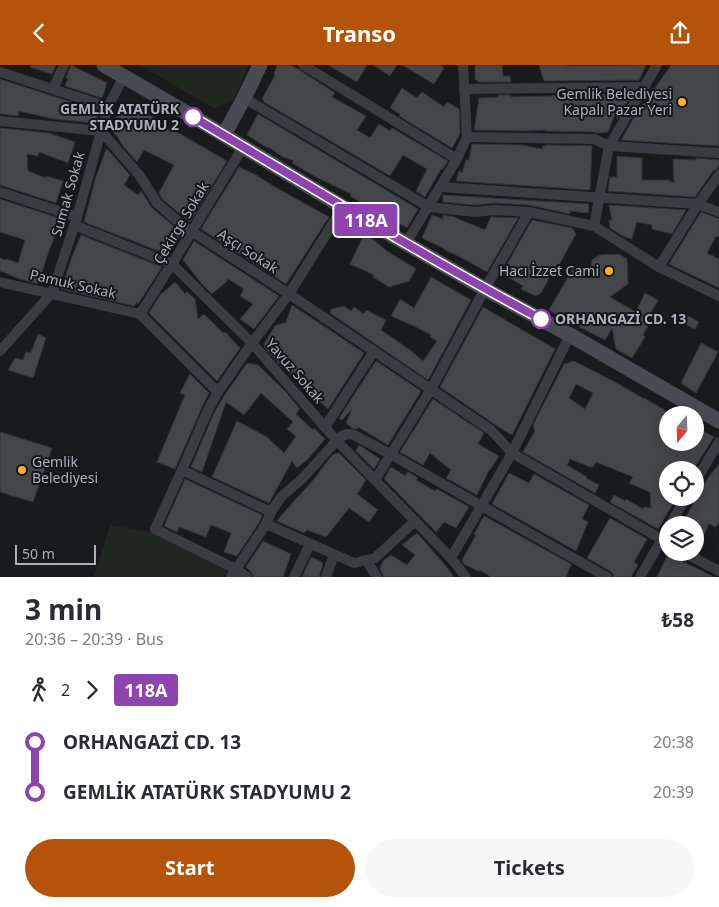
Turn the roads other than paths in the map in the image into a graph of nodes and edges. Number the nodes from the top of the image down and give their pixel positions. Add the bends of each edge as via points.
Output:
1 (64, 65) edge
2 (104, 65) edge
3 (260, 65) edge
4 (303, 65) edge
5 (463, 65) edge
6 (657, 65) edge
7 (0, 72) edge
8 (124, 76) junction
9 (645, 87) junction
10 (53, 89) junction
11 (464, 89) junction
12 (244, 98) junction
13 (108, 107) junction
14 (0, 121) edge
15 (101, 131) junction
16 (224, 135) junction
17 (467, 137) junction
18 (609, 146) junction
19 (243, 147) junction
20 (719, 153) edge
21 (457, 159) junction
22 (719, 175) edge
23 (440, 187) junction
24 (0, 192) edge
25 (600, 197) junction
26 (698, 203) junction
27 (343, 207) junction
28 (429, 207) junction
29 (529, 212) junction
30 (719, 212) edge
31 (75, 221) junction
32 (594, 227) junction
33 (192, 231) junction
34 (406, 243) junction
35 (172, 264) junction
36 (659, 267) junction
37 (0, 282) edge
38 (485, 289) junction
39 (52, 293) junction
40 (288, 294) junction
41 (719, 296) edge
42 (140, 313) junction
43 (570, 335) junction
44 (252, 343) junction
45 (0, 351) edge
46 (374, 351) junction
47 (431, 389) junction
48 (218, 392) junction
49 (719, 421) edge
50 (325, 427) junction
51 (337, 441) junction
52 (719, 442) edge
53 (512, 453) junction
54 (390, 454) junction
55 (704, 468) edge
56 (182, 470) junction
57 (375, 480) junction
58 (481, 506) junction
59 (271, 512) junction
60 (414, 521) junction
61 (266, 524) junction
62 (659, 538) edge
63 (310, 544) junction
64 (659, 548) edge
65 (334, 555) junction
66 (451, 558) junction
67 (366, 560) junction
68 (700, 561) edge
69 (719, 571) edge
70 (233, 573) edge
71 (247, 577) edge
72 (294, 577) edge
73 (326, 577) edge
74 (376, 577) edge
75 (466, 577) edge
76 (607, 577) edge
77 (640, 577) edge

1 - 10 street
2 - 8 street
3 - 12 street
4 - 21 street
5 - 11 street
6 - 9 street
7 - 10 street
8 - 13 street, Sumak Sokak
8 - 16 street
9 - 11 street
9 - 18 street
10 - 13 street
11 - 17 street
12 - 16 street
12 - 28 street
13 - 15 street, Sumak Sokak
14 - 15 street
15 - 31 street, Sumak Sokak
15 - 33 street, Aşçı Sokak via 140,176 157,203
16 - 19 street
17 - 18 street via 594,139
17 - 21 street
18 - 20 street
18 - 25 street
19 - 27 street
19 - 33 street, Çekirge Sokak
21 - 23 street
22 - 26 street
23 - 25 street
23 - 28 street
24 - 31 street, Yavuz Sokak
25 - 26 street
25 - 32 street
26 - 30 street
26 - 36 street
27 - 34 street
27 - 40 street
28 - 29 street via 475,212
28 - 34 street
29 - 32 street
29 - 38 street
31 - 35 street, Yavuz Sokak
31 - 39 street, Sumak Sokak
32 - 36 street
33 - 35 street, Çekirge Sokak
33 - 40 street, Aşçı Sokak
34 - 38 street
35 - 42 street, Çekirge Sokak
35 - 44 street, Yavuz Sokak
36 - 41 street
37 - 39 street, Pamuk Sokak
38 - 43 street
38 - 47 street
39 - 42 street, Pamuk Sokak
39 - 45 street
40 - 44 street
40 - 46 street, Aşçı Sokak
42 - 48 street
43 - 49 street
43 - 53 street
44 - 48 street
44 - 50 street, Yavuz Sokak
46 - 47 street, Aşçı Sokak
46 - 50 street
47 - 53 street, Aşçı Sokak via 491,430
47 - 54 street
48 - 56 street
50 - 51 street, Yavuz Sokak
51 - 54 street via 350,433
51 - 57 street, Yavuz Sokak
51 - 59 street via 303,479 281,497
52 - 55 street
53 - 58 street
53 - 62 street, Aşçı Sokak
54 - 57 street
54 - 58 street
56 - 59 street
56 - 70 street via 155,529
57 - 60 street, Yavuz Sokak
58 - 66 street
58 - 76 street
59 - 61 street
60 - 66 street, Yavuz Sokak
60 - 67 street via 375,558
61 - 63 street
61 - 70 street
63 - 65 street
63 - 72 street
64 - 77 street
65 - 67 street via 354,563
65 - 73 street
66 - 75 street, Yavuz Sokak
67 - 74 street
68 - 69 street
70 - 71 street

